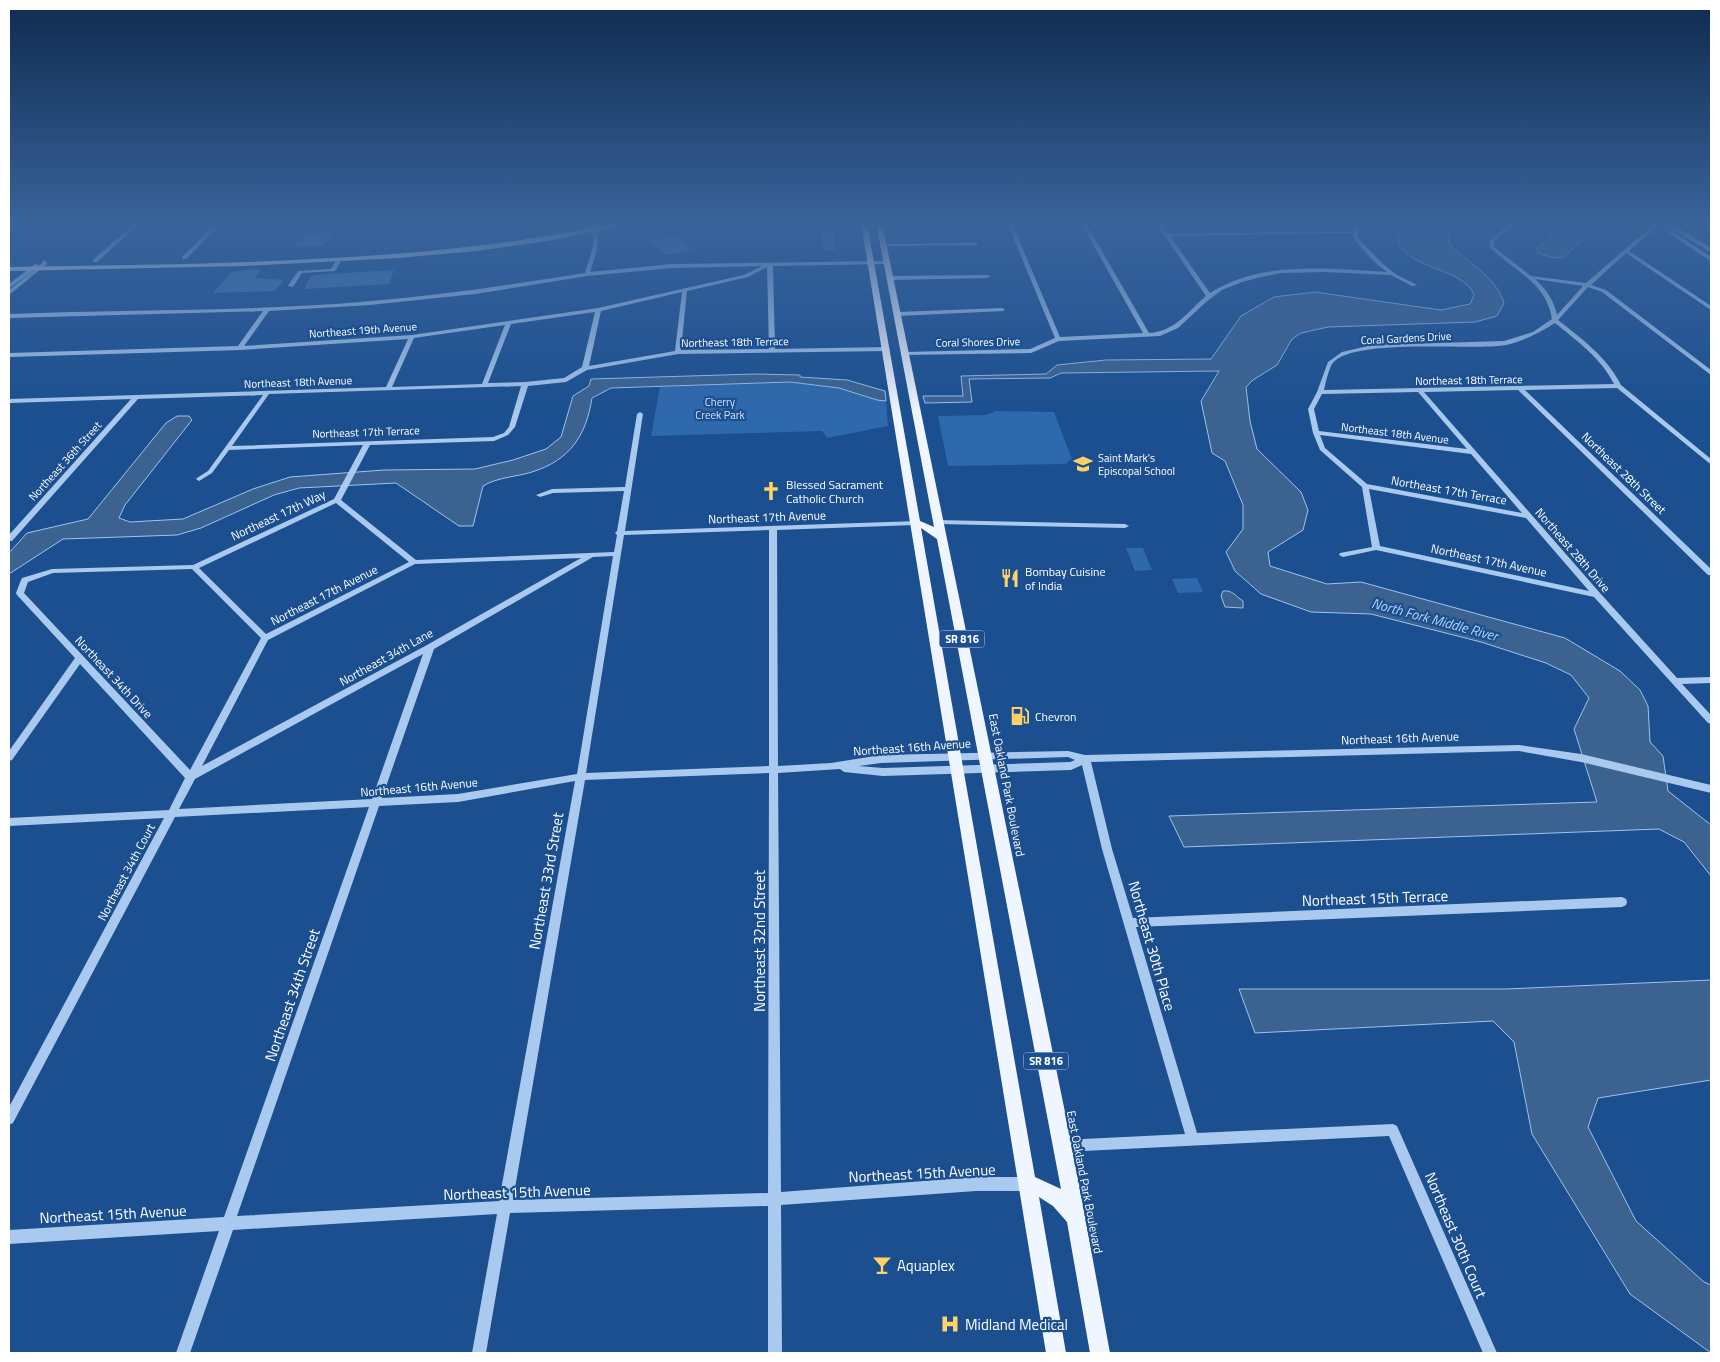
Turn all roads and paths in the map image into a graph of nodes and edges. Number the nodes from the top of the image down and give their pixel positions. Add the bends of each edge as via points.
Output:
1 (503, 287) edge
2 (706, 287) edge
3 (771, 287) edge
4 (876, 287) edge
5 (892, 287) edge
6 (1036, 287) edge
7 (1119, 287) edge
8 (1203, 287) edge
9 (1227, 287) edge
10 (1537, 287) edge
11 (1587, 287) edge
12 (1592, 287) edge
13 (1679, 287) edge
14 (685, 292) junction
15 (1209, 296) junction
16 (1711, 308) edge
17 (267, 309) junction
18 (598, 310) junction
19 (1002, 310) dead end
20 (897, 314) junction
21 (9, 316) edge
22 (1555, 320) junction
23 (508, 324) junction
24 (1147, 335) junction
25 (412, 337) junction
26 (1058, 339) junction
27 (240, 348) junction
28 (887, 349) junction
29 (772, 351) junction
30 (678, 352) junction
31 (904, 354) junction
32 (9, 355) edge
33 (585, 368) junction
34 (1711, 373) edge
35 (525, 384) junction
36 (893, 384) junction
37 (484, 386) junction
38 (1618, 386) junction
39 (912, 388) junction
40 (388, 389) junction
41 (1521, 389) junction
42 (1320, 392) junction
43 (1421, 392) junction
44 (266, 393) junction
45 (136, 397) junction
46 (9, 401) edge
47 (640, 414) dead end
48 (1316, 433) junction
49 (368, 444) junction
50 (226, 448) junction
51 (1472, 452) junction
52 (1711, 462) edge
53 (199, 479) dead end
54 (1365, 486) junction
55 (627, 489) junction
56 (540, 495) dead end
57 (337, 500) junction
58 (913, 510) junction
59 (1528, 516) junction
60 (957, 521) joint
61 (939, 522) junction
62 (915, 523) junction
63 (1125, 526) dead end
64 (773, 528) junction
65 (619, 533) junction
66 (941, 537) junction
67 (9, 539) edge
68 (1376, 548) junction
69 (616, 554) junction
70 (591, 555) junction
71 (1343, 555) dead end
72 (414, 562) junction
73 (194, 567) junction
74 (1711, 573) edge
75 (1597, 595) junction
76 (265, 638) junction
77 (430, 647) junction
78 (79, 659) junction
79 (1711, 680) edge
80 (1677, 681) junction
81 (1711, 721) edge
82 (9, 758) edge
83 (1085, 759) junction
84 (987, 762) junction
85 (955, 763) junction
86 (774, 769) junction
87 (190, 777) junction
88 (580, 777) junction
89 (1711, 789) edge
90 (375, 804) junction
91 (171, 813) junction
92 (9, 822) edge
93 (1622, 902) dead end
94 (1129, 923) junction
95 (9, 1119) edge
96 (1193, 1140) junction
97 (1063, 1146) junction
98 (1028, 1184) junction
99 (775, 1198) junction
100 (504, 1207) junction
101 (1075, 1217) junction
102 (228, 1224) junction
103 (9, 1237) edge
104 (183, 1353) edge
105 (479, 1353) edge
106 (775, 1353) edge
107 (1056, 1353) edge
108 (1100, 1353) edge
109 (1490, 1353) edge

1 - 17 street via 434,297
2 - 14 street, Northeast 19th Avenue
3 - 29 street
4 - 28 main road, SR 816
5 - 20 main road, East Oakland Park Boulevard / SR 816
6 - 26 street
7 - 24 street
8 - 15 street
9 - 15 street, Coral Shores Drive
10 - 22 street via 1552,302
11 - 22 street, Coral Gardens Drive
12 - 34 street via 1604,291
13 - 16 street
14 - 18 street, Northeast 19th Avenue
14 - 30 street
15 - 24 street, Coral Shores Drive via 1171,332
17 - 21 street
17 - 27 street
18 - 23 street, Northeast 19th Avenue
18 - 33 street
19 - 20 street
20 - 31 main road, East Oakland Park Boulevard / SR 816
22 - 38 street via 1600,359
22 - 42 street, Coral Gardens Drive via 1535,334 1505,343 1372,348 1344,353 1330,363
23 - 25 street, Northeast 19th Avenue
23 - 37 street
24 - 26 street, Coral Shores Drive
25 - 27 street, Northeast 19th Avenue
25 - 40 street
26 - 31 street, Coral Shores Drive via 1031,351
27 - 32 street, Northeast 19th Avenue
28 - 29 street, Northeast 18th Terrace
28 - 31 main road
28 - 36 main road, SR 816
29 - 30 street, Northeast 18th Terrace
30 - 33 street, Northeast 18th Terrace
31 - 39 main road, East Oakland Park Boulevard / SR 816
33 - 35 street, Northeast 18th Avenue via 566,380
35 - 37 street, Northeast 18th Avenue
35 - 49 street, Northeast 17th Terrace via 512,427 494,439
36 - 39 main road
36 - 58 main road, SR 816
37 - 40 street, Northeast 18th Avenue
38 - 41 street, Northeast 18th Terrace
38 - 52 street
39 - 61 main road, East Oakland Park Boulevard / SR 816
40 - 44 street, Northeast 18th Avenue
41 - 43 street, Northeast 18th Terrace
41 - 74 street, Northeast 28th Street
42 - 43 street, Northeast 18th Terrace
42 - 48 street, Coral Gardens Drive via 1311,409
43 - 51 street, Northeast 28th Drive
44 - 45 street, Northeast 18th Avenue
44 - 50 street
45 - 46 street, Northeast 18th Avenue
45 - 67 street, Northeast 36th Street
47 - 55 street, Northeast 33rd Street
48 - 51 street, Northeast 18th Avenue
48 - 54 street, Coral Gardens Drive via 1322,449
49 - 50 street, Northeast 17th Terrace
49 - 57 street
50 - 53 street via 210,472
51 - 59 street, Northeast 28th Drive
54 - 59 street, Northeast 17th Terrace
54 - 68 street
55 - 56 street via 552,491
55 - 65 street, Northeast 33rd Street
57 - 72 street, Northeast 17th Way
57 - 73 street, Northeast 17th Way
58 - 61 main road
58 - 62 main road, SR 816
59 - 75 street, Northeast 28th Drive
60 - 61 street
60 - 63 street via 965,524
61 - 66 main road, East Oakland Park Boulevard / SR 816
62 - 64 street, Northeast 17th Avenue
62 - 66 main road via 926,526
62 - 85 main road, SR 816
64 - 65 street, Northeast 17th Avenue
64 - 86 street, Northeast 32nd Street
65 - 69 street, Northeast 33rd Street
66 - 84 main road, East Oakland Park Boulevard / SR 816
68 - 71 street
68 - 75 street, Northeast 17th Avenue
69 - 70 street, Northeast 17th Avenue
69 - 88 street, Northeast 33rd Street
70 - 72 street, Northeast 17th Avenue
70 - 77 street, Northeast 34th Lane
72 - 76 street, Northeast 17th Avenue
73 - 76 street, Northeast 17th Avenue
73 - 78 street, Northeast 34th Drive via 52,571 25,580 20,593
75 - 80 street, Northeast 28th Drive
76 - 87 street, Northeast 34th Court
77 - 87 street, Northeast 34th Lane
77 - 90 street, Northeast 34th Street
78 - 82 street
78 - 87 street, Northeast 34th Drive
79 - 80 street
80 - 81 street, Northeast 28th Drive
83 - 84 street, Northeast 16th Avenue via 1071,766
83 - 89 street, Northeast 16th Avenue via 1498,747 1535,749 1581,758
83 - 94 street, Northeast 30th Place
84 - 85 street, Northeast 16th Avenue
84 - 97 main road, East Oakland Park Boulevard / SR 816
85 - 86 street, Northeast 16th Avenue via 883,772 831,767
85 - 98 main road, SR 816
86 - 88 street, Northeast 16th Avenue
86 - 99 street, Northeast 32nd Street
87 - 91 street, Northeast 34th Court
88 - 90 street, Northeast 16th Avenue via 458,798
88 - 100 street, Northeast 33rd Street
90 - 91 street, Northeast 16th Avenue
90 - 102 street, Northeast 34th Street
91 - 92 street, Northeast 16th Avenue
91 - 95 street, Northeast 34th Court
93 - 94 street, Northeast 15th Terrace
94 - 96 street, Northeast 30th Place
96 - 97 street
96 - 109 street, Northeast 30th Court via 1393,1130
97 - 101 main road, East Oakland Park Boulevard / SR 816
98 - 99 street, Northeast 15th Avenue via 976,1184
98 - 101 main road via 1045,1188 1057,1196
98 - 107 main road, SR 816
99 - 100 street, Northeast 15th Avenue
99 - 106 street, Northeast 32nd Street
100 - 102 street, Northeast 15th Avenue
100 - 105 street, Northeast 33rd Street
101 - 108 main road, East Oakland Park Boulevard / SR 816
102 - 103 street, Northeast 15th Avenue
102 - 104 street, Northeast 34th Street

